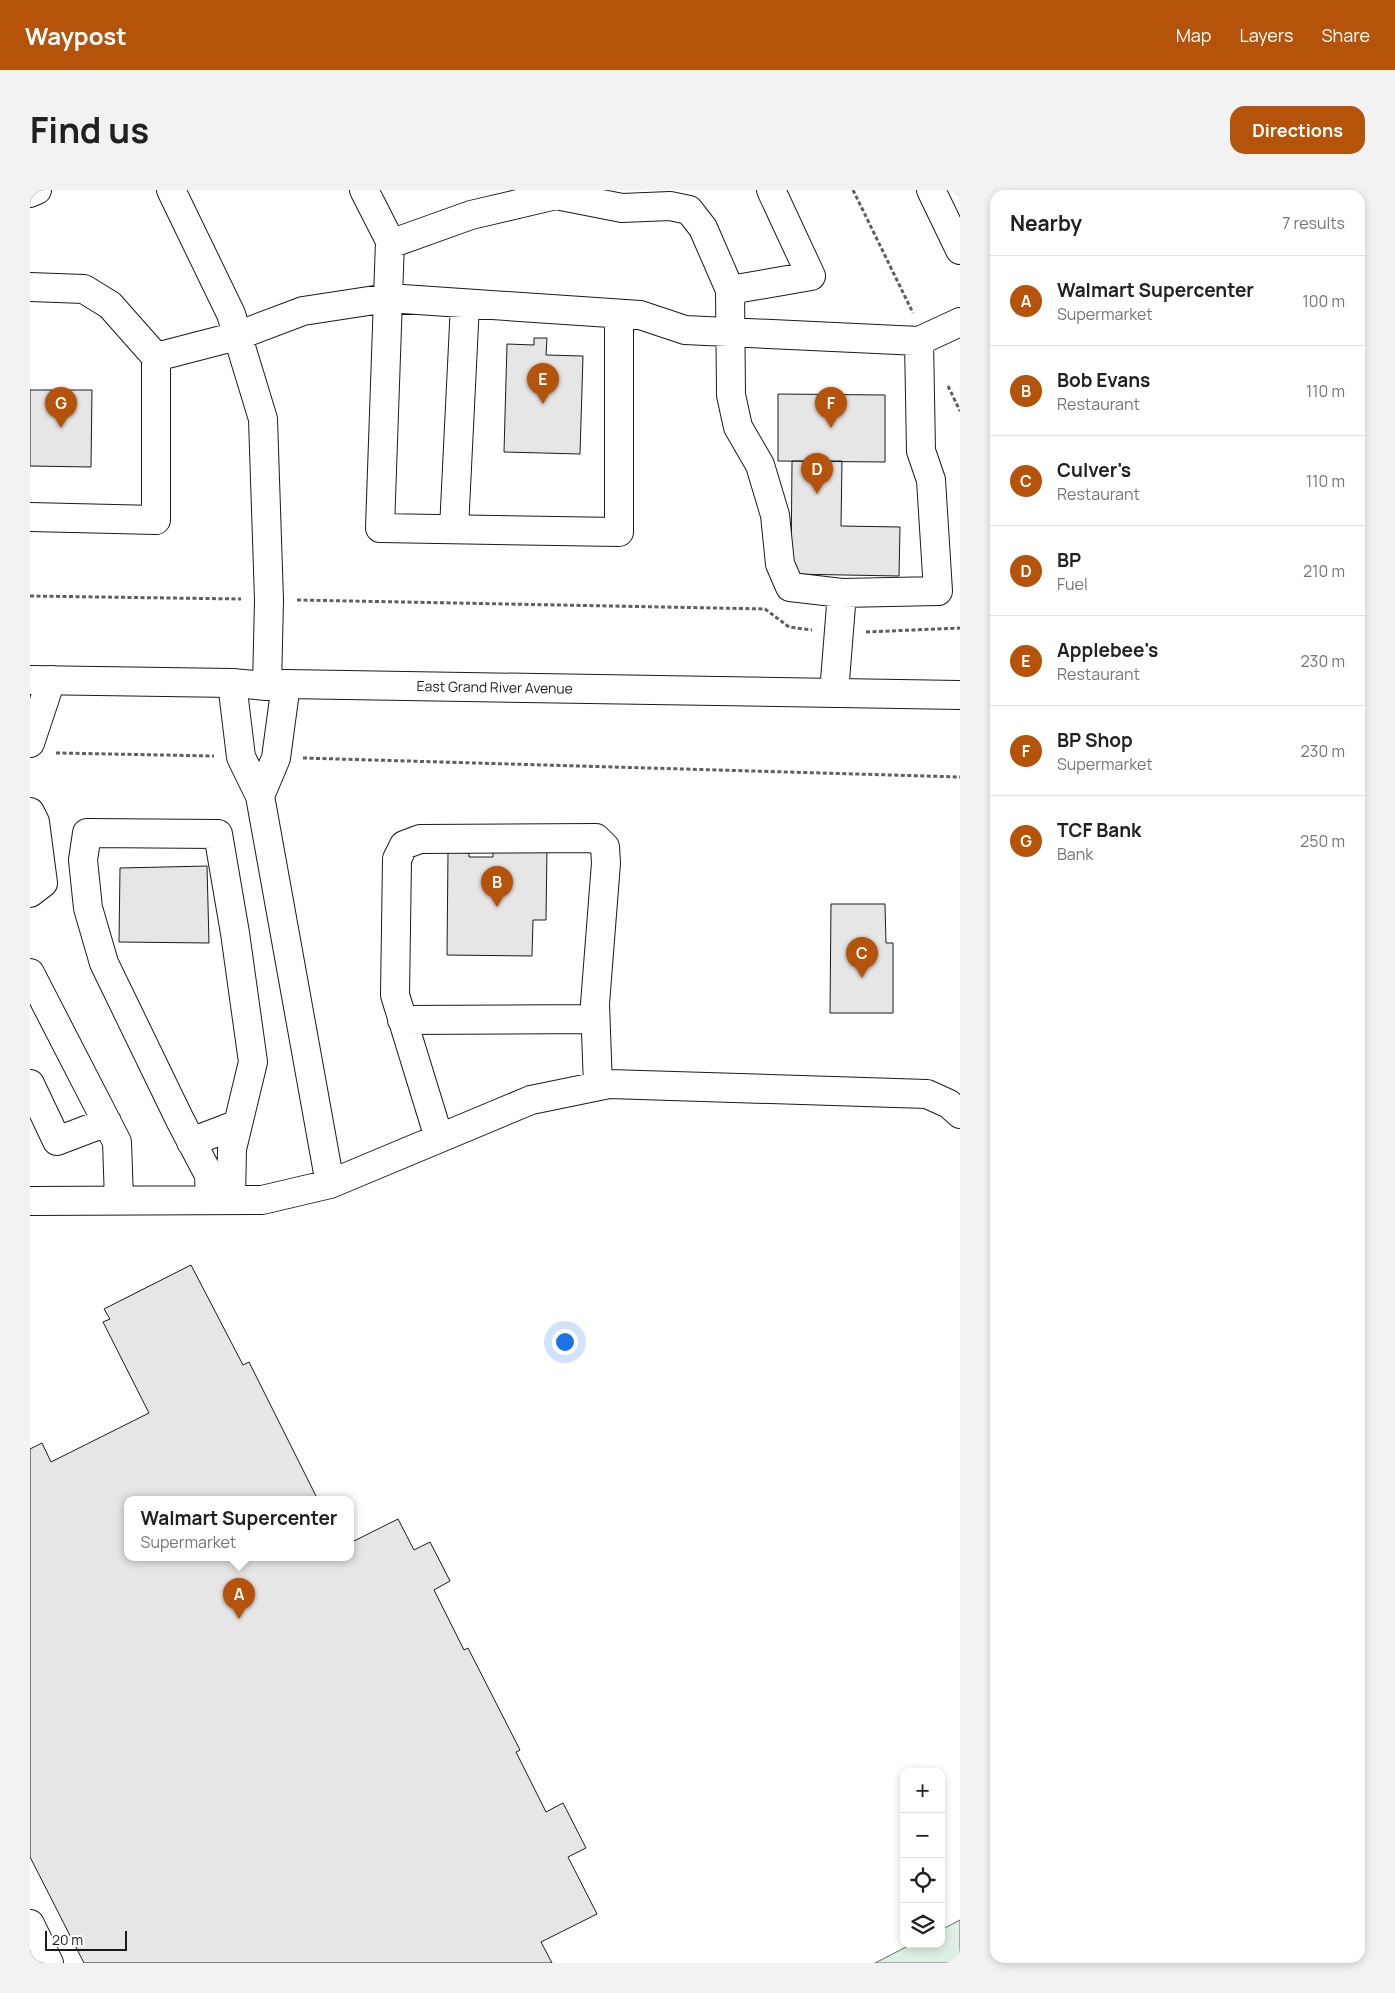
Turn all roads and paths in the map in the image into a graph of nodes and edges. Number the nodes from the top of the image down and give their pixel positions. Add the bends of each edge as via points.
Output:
1 (37, 190) edge
2 (170, 190) edge
3 (364, 190) edge
4 (771, 190) edge
5 (853, 190) edge
6 (931, 190) edge
7 (556, 192) edge
8 (30, 193) edge
9 (690, 200) edge
10 (390, 244) junction
11 (960, 250) edge
12 (30, 287) edge
13 (730, 290) junction
14 (388, 298) junction
15 (465, 304) junction
16 (619, 315) junction
17 (960, 322) edge
18 (729, 332) junction
19 (237, 336) junction
20 (922, 339) junction
21 (156, 357) junction
22 (944, 378) dead end
23 (960, 411) edge
24 (30, 517) edge
25 (454, 529) junction
26 (842, 593) junction
27 (30, 596) edge
28 (268, 600) junction
29 (960, 628) edge
30 (839, 634) junction
31 (41, 680) edge
32 (232, 683) junction
33 (276, 685) junction
34 (834, 693) junction
35 (960, 695) edge
36 (40, 748) edge
37 (241, 757) junction
38 (276, 758) junction
39 (960, 777) edge
40 (260, 796) junction
41 (30, 812) edge
42 (30, 893) edge
43 (30, 973) edge
44 (596, 1019) junction
45 (402, 1020) junction
46 (30, 1084) edge
47 (598, 1086) junction
48 (960, 1114) edge
49 (107, 1122) junction
50 (238, 1124) junction
51 (439, 1138) junction
52 (191, 1142) junction
53 (330, 1184) junction
54 (119, 1200) junction
55 (220, 1200) junction
56 (30, 1201) edge
57 (30, 1924) edge
58 (49, 1963) edge

1 - 8 main road
2 - 19 main road via 231,314
3 - 10 main road
4 - 13 main road via 810,276
5 - 20 path
6 - 11 main road
7 - 9 main road via 622,208 670,206
7 - 10 main road via 471,215
9 - 13 main road
10 - 14 main road
12 - 21 main road via 84,289 110,304
13 - 18 main road
14 - 15 main road
14 - 19 main road via 303,311
14 - 25 main road via 380,528
15 - 16 main road
15 - 25 main road
16 - 18 main road via 640,316 685,330
16 - 25 main road via 619,532
17 - 20 main road
18 - 20 main road
18 - 26 main road via 731,395 738,427 760,465 775,515 780,564 790,587
19 - 21 main road
19 - 28 main road via 263,419
20 - 26 main road via 921,451 931,480 938,591
21 - 24 main road via 156,520
22 - 23 path
26 - 30 main road
27 - 28 path
28 - 30 path via 765,610 789,627
28 - 33 main road
29 - 30 path
30 - 34 main road
31 - 32 main road, East Grand River Avenue
31 - 36 main road
32 - 33 main road, East Grand River Avenue
32 - 37 main road
33 - 34 main road, East Grand River Avenue
33 - 38 main road
34 - 35 main road, East Grand River Avenue
36 - 37 path
37 - 40 main road
38 - 39 path
38 - 40 main road
40 - 53 main road
41 - 42 main road via 35,822 43,883
43 - 49 main road
44 - 45 main road
44 - 45 main road via 606,863 605,847 596,838 420,839 404,845 397,859 394,994
44 - 47 main road
45 - 51 main road
46 - 49 main road via 57,1141
47 - 48 main road via 927,1094 949,1104
47 - 51 main road via 531,1100
49 - 54 main road via 117,1142
50 - 52 main road
50 - 52 main road via 253,1062 218,834 87,833 83,860 88,908 104,963
50 - 55 main road
51 - 53 main road
52 - 55 main road
53 - 55 main road via 262,1200
54 - 55 main road
54 - 56 main road
57 - 58 main road

